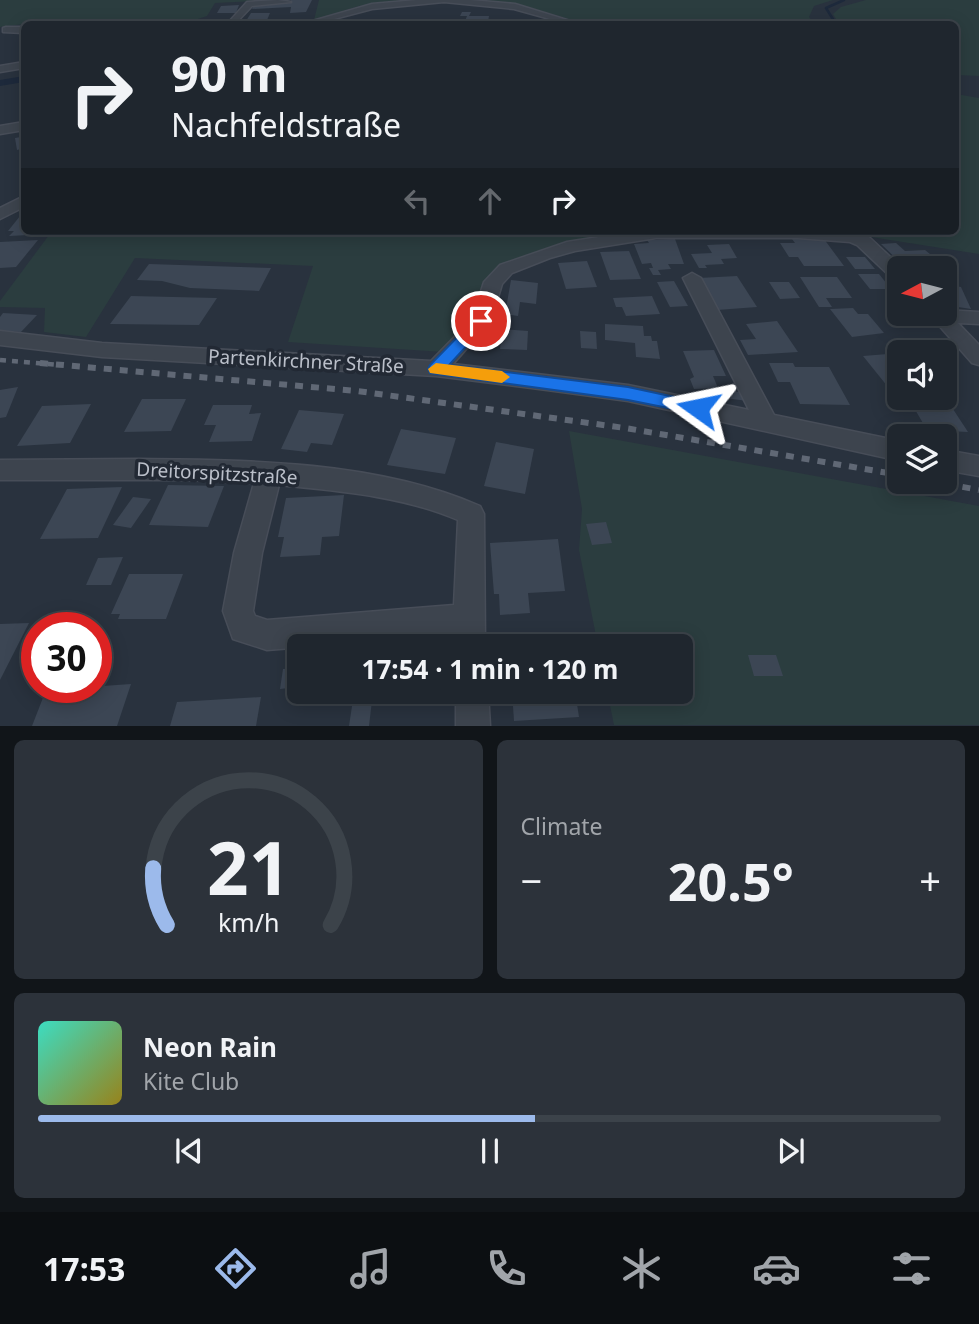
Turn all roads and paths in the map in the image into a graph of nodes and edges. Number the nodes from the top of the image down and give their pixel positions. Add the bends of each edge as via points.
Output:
1 (441, 0) edge
2 (446, 0) edge
3 (287, 2) dead end
4 (515, 7) junction
5 (509, 19) dead end
6 (233, 21) edge
7 (318, 21) edge
8 (565, 21) edge
9 (6, 30) dead end
10 (21, 30) edge
11 (21, 66) edge
12 (0, 69) edge
13 (21, 127) edge
14 (0, 131) edge
15 (21, 203) edge
16 (0, 214) edge
17 (643, 235) edge
18 (826, 235) edge
19 (887, 264) edge
20 (692, 278) dead end
21 (957, 316) edge
22 (979, 318) edge
23 (949, 326) edge
24 (0, 338) edge
25 (979, 358) edge
26 (436, 369) junction
27 (767, 423) junction
28 (887, 448) edge
29 (957, 462) edge
30 (979, 466) edge
31 (0, 470) edge
32 (270, 472) junction
33 (469, 632) edge
34 (472, 704) edge
35 (473, 726) edge

1 - 7 street via 372,7
2 - 4 street
3 - 6 street via 250,4
4 - 5 street
4 - 8 street
9 - 10 street
11 - 12 street
13 - 14 street
15 - 16 street
17 - 26 street via 572,246 506,269 494,282 481,321
18 - 19 street via 863,241
20 - 27 street
21 - 22 street
23 - 25 street
24 - 26 street, Partenkirchner Straße via 102,350
26 - 27 street, Partenkirchner Straße via 628,393
27 - 28 street, Partenkirchner Straße
29 - 30 street
31 - 32 street, Dreitorspitzstraße
32 - 33 street, Dreitorspitzstraße via 408,494 471,514
32 - 33 street via 238,611 244,628 267,635
34 - 35 street

